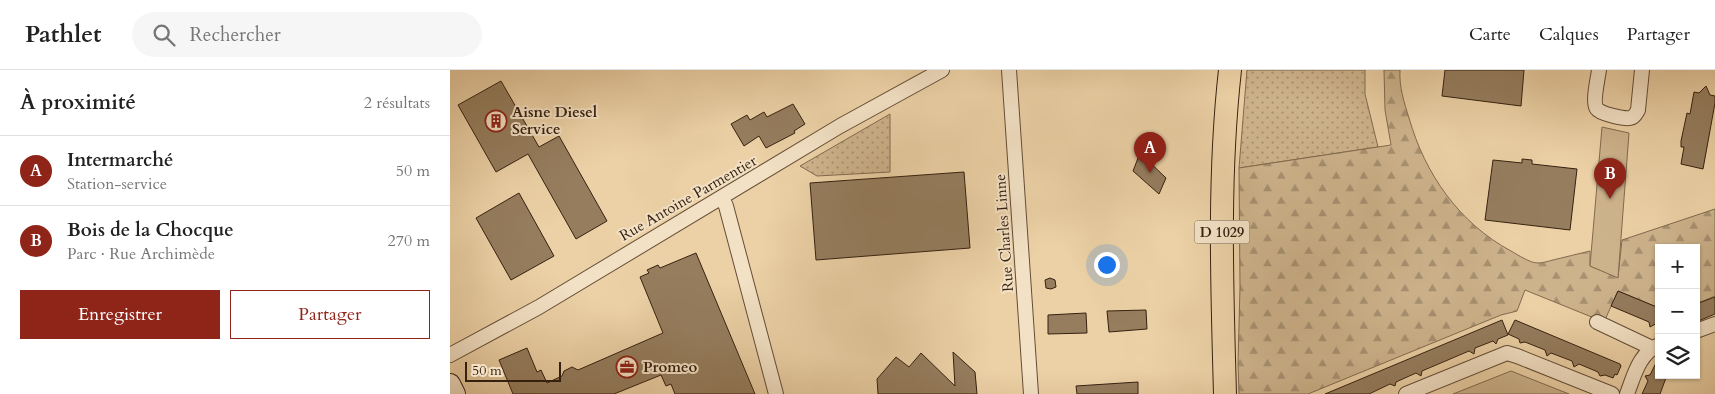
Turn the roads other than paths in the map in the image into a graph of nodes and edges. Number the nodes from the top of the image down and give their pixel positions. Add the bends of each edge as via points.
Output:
1 (942, 70) edge
2 (1009, 70) edge
3 (1214, 70) edge
4 (1230, 70) edge
5 (1599, 70) edge
6 (1642, 70) edge
7 (722, 198) junction
8 (1597, 322) dead end
9 (1715, 324) edge
10 (1700, 330) edge
11 (1655, 347) edge
12 (450, 355) edge
13 (1441, 379) junction
14 (450, 384) edge
15 (455, 394) edge
16 (776, 394) edge
17 (1031, 394) edge
18 (1212, 394) edge
19 (1225, 394) edge
20 (1406, 394) edge
21 (1434, 394) edge
22 (1612, 394) edge
23 (1627, 394) edge

1 - 7 street, Rue Antoine Parmentier via 840,126
2 - 17 street, Rue Charles Linne
3 - 18 main road, D 1029 via 1210,163
4 - 19 main road, D 1029 via 1225,113 1222,234
5 - 6 street via 1596,108 1602,113 1630,118 1638,110
7 - 12 street, Rue Antoine Parmentier
7 - 16 street
8 - 11 street
9 - 10 street
11 - 23 street via 1642,358
13 - 20 street
13 - 21 street
13 - 22 street via 1506,354
14 - 15 street

